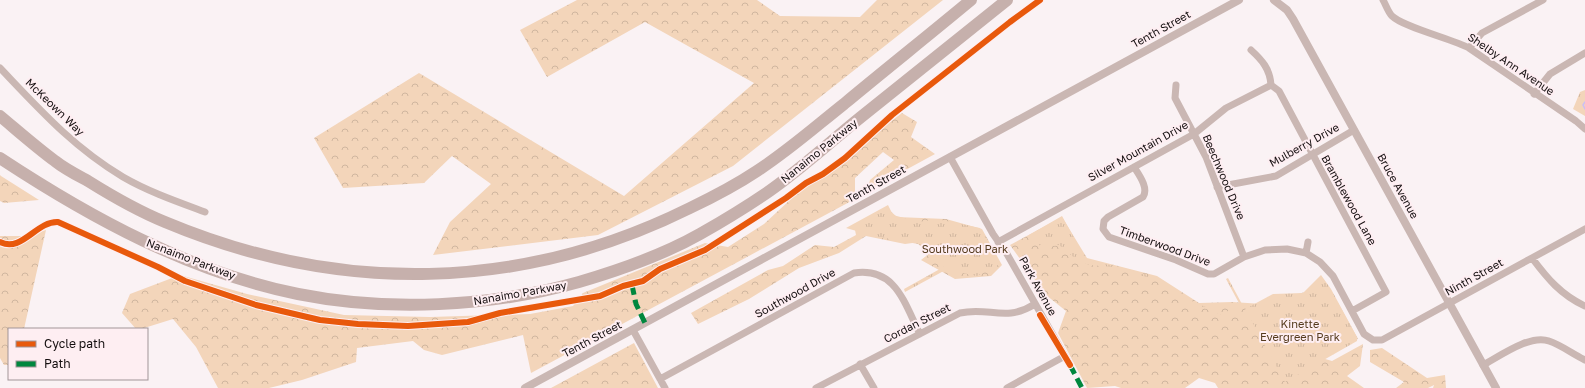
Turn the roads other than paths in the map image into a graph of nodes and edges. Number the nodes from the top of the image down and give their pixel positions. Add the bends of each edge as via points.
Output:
1 (971, 0) edge
2 (1007, 0) edge
3 (1239, 0) edge
4 (1274, 0) edge
5 (1383, 0) edge
6 (1543, 0) edge
7 (1469, 48) junction
8 (1251, 50) dead end
9 (1585, 53) edge
10 (0, 68) edge
11 (1176, 85) dead end
12 (1271, 85) junction
13 (1534, 94) junction
14 (0, 116) edge
15 (1585, 129) edge
16 (1354, 130) junction
17 (1194, 134) junction
18 (1312, 155) junction
19 (950, 157) junction
20 (0, 158) edge
21 (1134, 167) junction
22 (1217, 187) junction
23 (205, 212) dead end
24 (1585, 229) edge
25 (998, 242) junction
26 (1308, 242) dead end
27 (1306, 253) junction
28 (1244, 257) junction
29 (1532, 258) junction
30 (1449, 303) junction
31 (1035, 304) junction
32 (1585, 306) edge
33 (1352, 311) junction
34 (633, 330) junction
35 (920, 334) junction
36 (1373, 340) joint
37 (1065, 356) junction
38 (1585, 360) edge
39 (860, 364) junction
40 (1070, 365) dead end
41 (1483, 365) junction
42 (660, 379) junction
43 (525, 388) edge
44 (665, 388) edge
45 (816, 388) edge
46 (874, 388) edge
47 (1007, 388) edge
48 (1496, 388) edge

1 - 14 highway, Nanaimo Parkway via 798,141 756,172 711,198 655,226 598,247 535,263 477,272 361,273 296,264 245,251 164,222 110,195 57,163
2 - 20 highway, Nanaimo Parkway via 769,191 698,235 652,257 601,275 551,290 493,300 426,305 352,302 298,294 228,275 173,255 103,221
3 - 19 street, Tenth Street
4 - 16 street, Bruce Avenue via 1287,10 1293,19
5 - 7 street, Shelby Ann Avenue via 1399,21
6 - 7 street via 1482,33
7 - 13 street, Shelby Ann Avenue
8 - 12 street via 1262,61 1270,75
9 - 13 street via 1550,74
10 - 23 street, McKeown Way via 59,130 90,155 124,178
11 - 17 street, Beechwood Drive via 1175,98
12 - 17 street, Silver Mountain Drive via 1226,108
12 - 18 street, Bramblewood Lane via 1279,91
13 - 15 street, Shelby Ann Avenue
16 - 18 street, Mulberry Drive
16 - 30 street, Bruce Avenue
17 - 21 street, Silver Mountain Drive
17 - 22 street, Beechwood Drive
18 - 22 street, Mulberry Drive via 1276,176
18 - 33 street, Bramblewood Lane via 1386,292
19 - 25 street, Park Avenue
19 - 34 street, Tenth Street
21 - 25 street, Silver Mountain Drive
21 - 28 street, Timberwood Drive via 1144,184 1145,194 1104,221 1102,229 1109,237 1208,274 1214,274
22 - 28 street, Beechwood Drive
24 - 29 street, Ninth Street
25 - 31 street, Park Avenue
26 - 27 street
27 - 28 street, Timberwood Drive via 1287,249 1265,250
27 - 33 street, Timberwood Drive via 1334,276
29 - 30 street, Ninth Street
29 - 32 street via 1550,282
30 - 36 street, Ninth Street via 1382,340
30 - 41 street, Bruce Avenue
31 - 35 street, Cordan Street via 1018,313 1004,315 973,310 960,313
31 - 37 street, Park Avenue
33 - 36 street, Timberwood Drive via 1364,334
34 - 42 street
34 - 43 street, Tenth Street
35 - 39 street, Cordan Street
35 - 42 street, Southwood Drive via 896,289 889,281 878,274 854,273
37 - 40 street, Park Avenue
37 - 47 street
38 - 41 street via 1549,341 1539,339 1528,341
39 - 45 street, Cordan Street
39 - 46 street
41 - 48 street, Bruce Avenue
42 - 44 street

